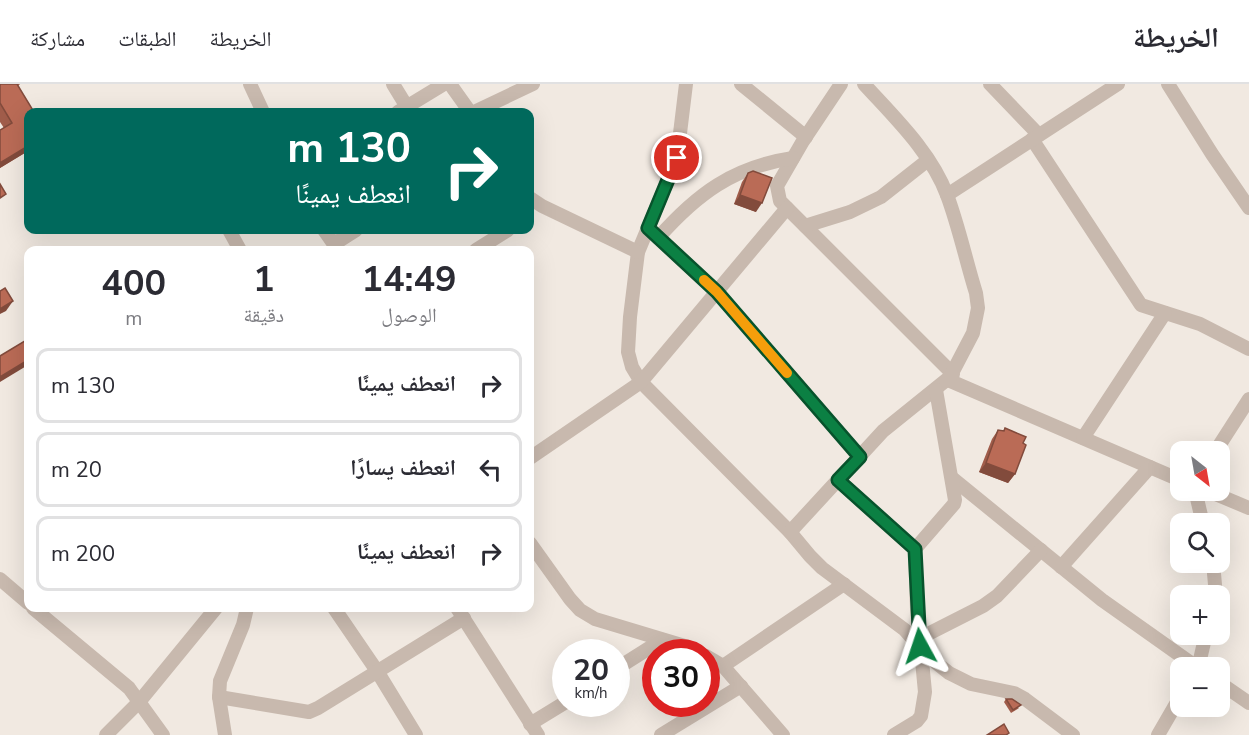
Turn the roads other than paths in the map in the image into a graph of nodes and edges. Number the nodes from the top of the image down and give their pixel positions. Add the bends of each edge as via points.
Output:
1 (266, 84) edge
2 (393, 84) edge
3 (444, 84) edge
4 (450, 84) edge
5 (533, 84) edge
6 (686, 84) edge
7 (741, 84) edge
8 (842, 84) edge
9 (864, 84) edge
10 (990, 84) edge
11 (1118, 84) edge
12 (1168, 84) edge
13 (253, 90) edge
14 (261, 108) edge
15 (402, 108) edge
16 (406, 108) edge
17 (469, 108) edge
18 (481, 108) edge
19 (806, 137) junction
20 (1035, 137) junction
21 (793, 158) junction
22 (928, 160) junction
23 (947, 195) junction
24 (534, 201) edge
25 (542, 206) junction
26 (788, 208) junction
27 (1249, 208) edge
28 (534, 212) edge
29 (805, 226) junction
30 (648, 228) junction
31 (351, 234) edge
32 (502, 234) edge
33 (658, 238) junction
34 (337, 246) edge
35 (482, 246) edge
36 (638, 252) junction
37 (717, 292) junction
38 (1165, 313) junction
39 (1249, 349) edge
40 (950, 377) junction
41 (641, 382) junction
42 (936, 390) junction
43 (1249, 399) edge
44 (1083, 438) junction
45 (1222, 441) edge
46 (534, 455) edge
47 (860, 457) junction
48 (1150, 466) junction
49 (1170, 475) edge
50 (951, 478) junction
51 (838, 480) junction
52 (1230, 500) edge
53 (1249, 508) edge
54 (790, 532) junction
55 (534, 549) edge
56 (915, 549) junction
57 (1041, 550) junction
58 (1061, 567) junction
59 (0, 579) edge
60 (844, 584) junction
61 (24, 600) edge
62 (38, 612) edge
63 (213, 612) edge
64 (247, 612) edge
65 (337, 612) edge
66 (460, 613) edge
67 (662, 639) edge
68 (920, 642) junction
69 (1182, 657) edge
70 (720, 664) edge
71 (723, 666) junction
72 (377, 671) junction
73 (741, 686) junction
74 (1230, 690) edge
75 (219, 697) junction
76 (139, 702) junction
77 (1249, 704) edge
78 (552, 714) edge
79 (1170, 714) edge
80 (534, 730) edge
81 (778, 734) edge
82 (105, 735) edge
83 (163, 735) edge
84 (225, 735) edge
85 (416, 735) edge
86 (661, 735) edge
87 (894, 735) edge
88 (1073, 735) edge
89 (1158, 735) edge

1 - 13 street
2 - 15 street
3 - 16 street
4 - 17 street
5 - 18 street
6 - 30 street via 677,158
7 - 19 street
8 - 19 street
9 - 22 street
10 - 20 street
11 - 20 street
12 - 27 street
13 - 14 street
19 - 21 street
20 - 23 street
20 - 38 street via 1138,300
21 - 26 street via 777,186 780,201
21 - 33 street via 750,167 727,179 678,216
22 - 23 street
22 - 29 street via 881,197
23 - 40 street via 978,308 973,333
24 - 25 street
25 - 28 street
25 - 36 street
26 - 29 street
26 - 37 street
29 - 40 street
30 - 33 street
30 - 36 street
31 - 34 street
32 - 35 street
33 - 37 street
36 - 41 street via 628,352
37 - 41 street
37 - 47 street
38 - 39 street via 1200,324
38 - 44 street
40 - 42 street
40 - 44 street
41 - 46 street
41 - 54 street
42 - 47 street via 889,425
42 - 50 street
43 - 45 street
44 - 48 street
47 - 51 street
48 - 49 street
48 - 58 street
50 - 56 street via 954,504
50 - 57 street
51 - 54 street
51 - 56 street
52 - 53 street
54 - 60 street via 810,556
55 - 67 street via 580,610 595,620
56 - 68 street
57 - 58 street
57 - 68 street via 997,596
58 - 69 street
59 - 61 street
60 - 68 street
60 - 71 street
62 - 76 street via 129,688
63 - 76 street
64 - 75 street via 220,681
65 - 72 street
66 - 72 street
66 - 80 street
68 - 87 street via 925,692 921,716
68 - 88 street via 929,657 950,674 971,684 1014,693
70 - 71 street
71 - 73 street
72 - 75 street via 309,712
72 - 85 street
73 - 81 street
73 - 86 street
74 - 77 street
75 - 84 street
76 - 82 street
76 - 83 street
78 - 80 street
79 - 89 street

